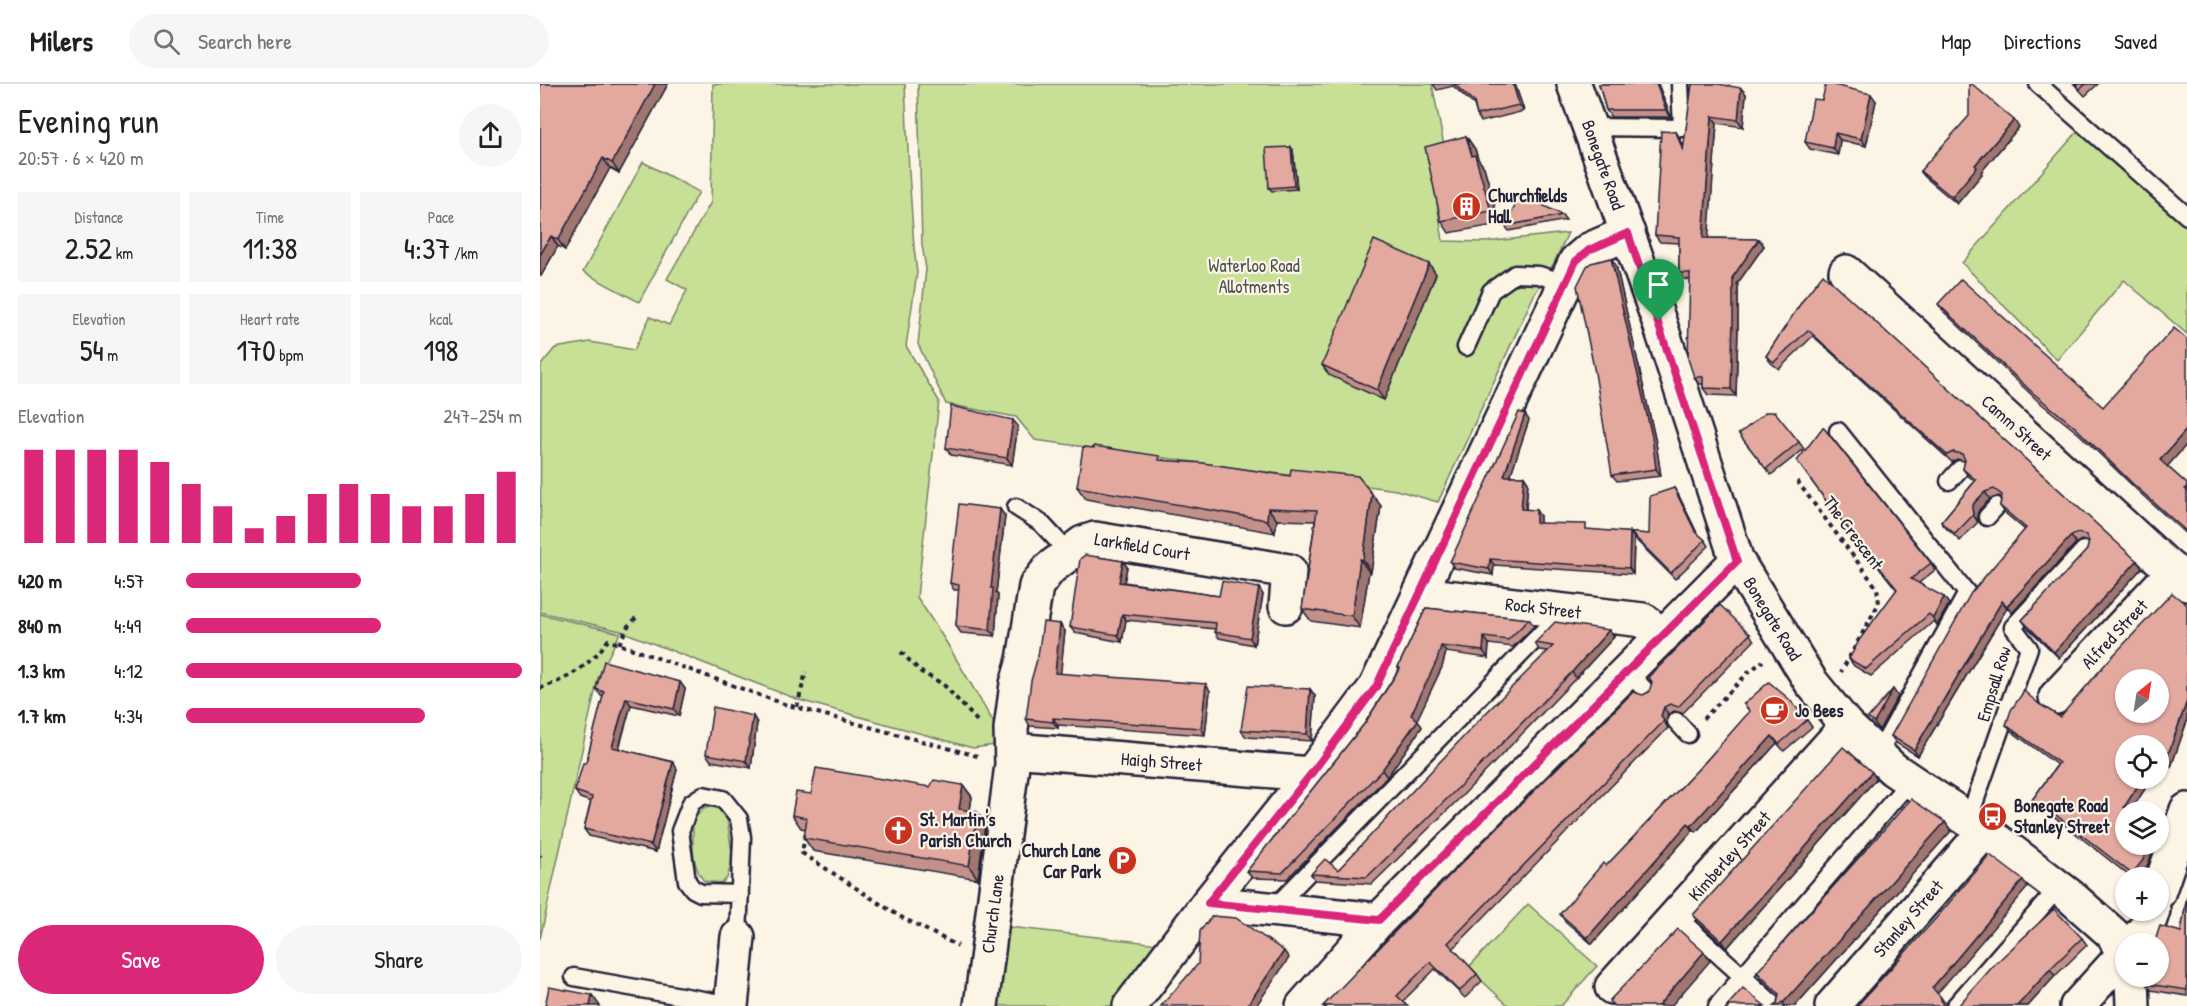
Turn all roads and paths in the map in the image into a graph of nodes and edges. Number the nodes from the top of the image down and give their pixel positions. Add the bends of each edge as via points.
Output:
1 (1574, 84) edge
2 (1680, 84) edge
3 (2038, 84) edge
4 (1588, 127) junction
5 (2187, 216) edge
6 (1628, 233) junction
7 (1846, 272) dead end
8 (1565, 283) junction
9 (1466, 347) dead end
10 (1838, 431) dead end
11 (1797, 481) dead end
12 (1016, 507) dead end
13 (2084, 550) edge
14 (1069, 553) junction
15 (1737, 561) junction
16 (2180, 577) edge
17 (1420, 594) junction
18 (1563, 611) junction
19 (1286, 612) dead end
20 (638, 616) dead end
21 (1664, 636) junction
22 (1787, 642) junction
23 (619, 644) junction
24 (901, 652) dead end
25 (806, 672) dead end
26 (540, 688) edge
27 (2056, 697) dead end
28 (1825, 700) junction
29 (797, 708) junction
30 (1676, 721) edge
31 (1847, 726) junction
32 (982, 727) dead end
33 (1688, 734) joint
34 (998, 749) junction
35 (1878, 754) junction
36 (1311, 774) junction
37 (1910, 781) junction
38 (2186, 816) edge
39 (1977, 826) junction
40 (806, 829) edge
41 (2167, 867) edge
42 (2059, 887) junction
43 (740, 894) junction
44 (1208, 903) junction
45 (1272, 910) junction
46 (1676, 916) junction
47 (1379, 920) junction
48 (738, 937) joint
49 (2115, 937) edge
50 (987, 961) junction
51 (2115, 970) edge
52 (1742, 976) junction
53 (574, 977) dead end
54 (1612, 987) dead end
55 (2131, 987) edge
56 (731, 1005) edge
57 (981, 1006) edge
58 (1130, 1006) edge
59 (1303, 1006) edge
60 (1717, 1006) edge
61 (1775, 1006) edge
62 (1832, 1006) edge
63 (1955, 1006) edge
64 (2077, 1006) edge
65 (2133, 1006) edge

1 - 4 street, Bonegate Road
2 - 4 lane via 1682,128
3 - 5 lane
4 - 6 street, Bonegate Road
6 - 8 street via 1589,250 1576,261
6 - 15 street, Bonegate Road
7 - 16 street, Camm Street via 2039,460 2108,523
8 - 9 lane via 1539,275 1515,274 1491,291
8 - 17 street
10 - 35 lane via 1967,593
11 - 28 path, The Crescent via 1877,588 1879,603
12 - 14 lane via 1041,523
13 - 39 lane, Empsall Row via 2013,627 2029,648
14 - 19 street, Larkfield Court via 1095,539 1291,560
14 - 34 street, Larkfield Court via 1036,586 1011,729
15 - 21 street
15 - 22 street, Bonegate Road
16 - 27 street, Alfred Street
17 - 18 street, Rock Street
17 - 36 street via 1376,687
18 - 21 street, Rock Street via 1643,620
18 - 45 lane
20 - 23 path
21 - 47 street via 1637,681
22 - 28 street, Bonegate Road
22 - 33 path via 1749,672
23 - 26 path via 608,640 601,651 579,668 555,684
23 - 29 path
24 - 32 path via 921,672 943,684
25 - 29 path
28 - 31 street, Bonegate Road
29 - 34 path via 985,758
30 - 33 lane
31 - 35 street, Bonegate Road
31 - 46 street, Kimberley Street
34 - 36 street, Haigh Street
34 - 50 street, Church Lane via 1006,817
35 - 37 street, Bonegate Road
36 - 44 street
37 - 39 street, Bonegate Road
37 - 52 lane
38 - 41 street
39 - 42 street, Bonegate Road
39 - 62 street, Stanley Street
40 - 50 path via 802,853 899,916
42 - 49 street, Bonegate Road
42 - 63 lane
43 - 43 lane via 739,819 723,799 703,795 691,803 680,831 687,881 701,893
43 - 48 lane
44 - 45 street
44 - 58 street
45 - 47 street
46 - 52 lane
46 - 54 street, Kimberley Street
47 - 59 street
48 - 56 street
50 - 57 street, Church Lane
51 - 64 street
52 - 60 lane
52 - 61 lane
53 - 56 lane
55 - 65 street, Bonegate Road

